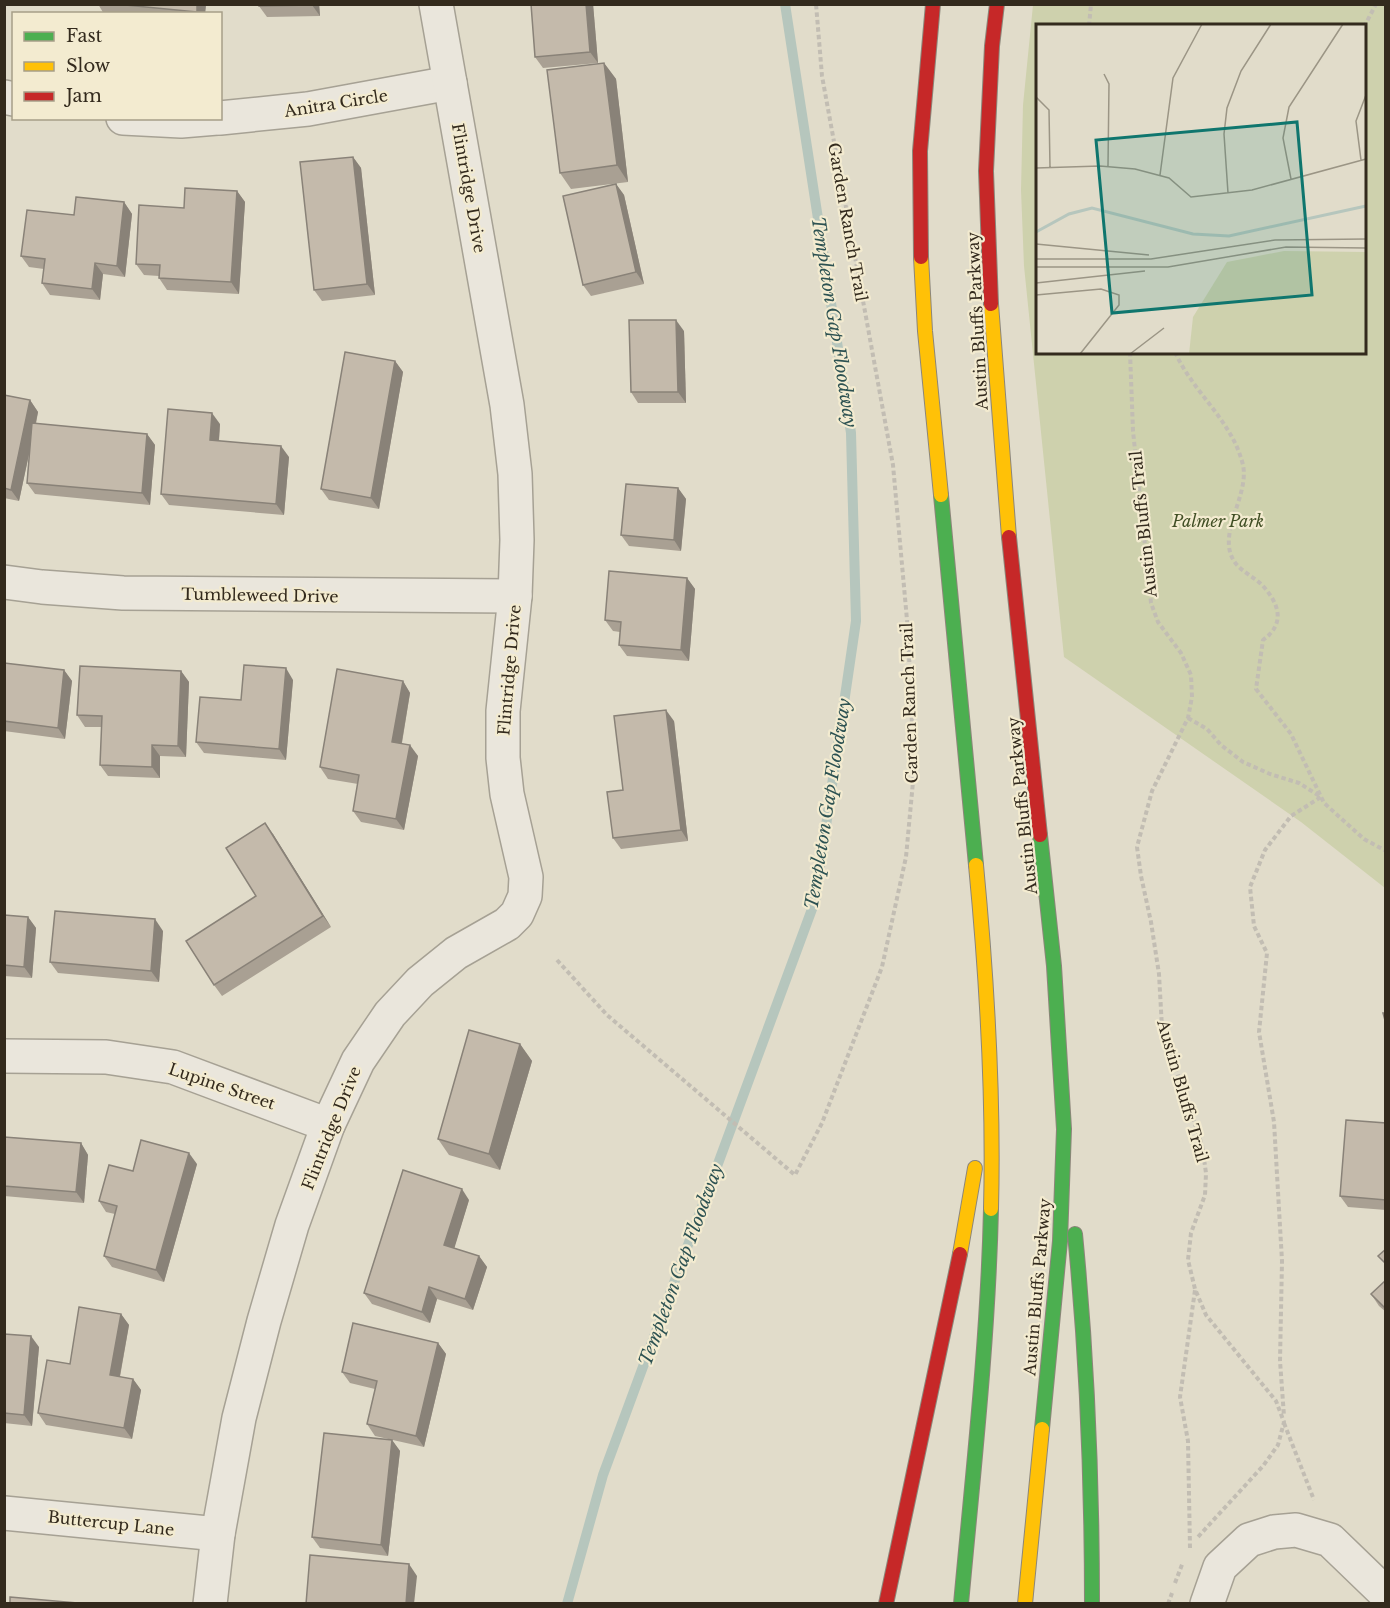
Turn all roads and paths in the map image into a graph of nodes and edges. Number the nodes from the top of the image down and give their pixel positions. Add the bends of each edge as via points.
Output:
1 (436, 4) edge
2 (816, 4) edge
3 (933, 4) edge
4 (997, 4) edge
5 (1091, 4) edge
6 (1376, 4) edge
7 (1089, 24) edge
8 (1366, 25) edge
9 (450, 83) junction
10 (222, 118) edge
11 (162, 120) edge
12 (194, 120) edge
13 (1130, 354) edge
14 (1176, 354) edge
15 (4, 582) edge
16 (515, 596) junction
17 (1188, 718) junction
18 (1321, 797) junction
19 (1386, 851) edge
20 (557, 960) dead end
21 (4, 1056) edge
22 (991, 1066) junction
23 (328, 1125) junction
24 (1064, 1129) junction
25 (1195, 1289) junction
26 (1284, 1422) junction
27 (4, 1513) edge
28 (218, 1534) junction
29 (1330, 1540) junction
30 (1185, 1558) dead end
31 (1386, 1594) edge
32 (210, 1604) edge
33 (886, 1604) edge
34 (961, 1604) edge
35 (1025, 1604) edge
36 (1092, 1604) edge
37 (1168, 1604) edge
38 (1207, 1604) edge

1 - 9 street, Flintridge Drive
2 - 20 path, Garden Ranch Trail via 822,76 893,465 908,631 914,771 906,857 882,967 822,1123 795,1175 607,1015
3 - 22 main road via 920,151 925,331 987,985
4 - 24 main road, Austin Bluffs Parkway via 986,171 991,312 1011,555 1054,966
5 - 7 path
6 - 8 path
9 - 10 street, Anitra Circle via 308,109
9 - 16 street, Flintridge Drive via 507,405 515,474
11 - 12 street, Anitra Circle
13 - 17 path, Austin Bluffs Trail via 1133,431 1151,603 1158,622 1181,653 1191,675
14 - 18 path via 1183,370 1234,438 1244,468 1229,535 1231,554 1239,569 1263,586 1276,606 1279,620 1273,633 1263,640 1256,689 1291,734
15 - 16 street, Tumbleweed Drive via 123,593
16 - 23 street, Flintridge Drive via 503,711 503,758 526,877 525,896 517,914 507,924 456,953 420,982 390,1014 358,1061
17 - 18 path via 1207,729 1242,762 1299,783
17 - 25 path, Austin Bluffs Trail via 1152,791 1137,847 1152,922 1162,1028 1202,1145 1206,1173 1205,1195 1191,1233 1188,1260
18 - 19 path via 1364,839
18 - 26 path via 1291,816 1265,850 1250,886 1254,926 1268,953 1259,1032 1275,1134 1282,1261 1280,1361
21 - 23 street, Lupine Street via 106,1057 172,1067
22 - 33 main road via 965,1229
22 - 34 main road via 990,1257
23 - 28 street, Flintridge Drive via 292,1225 264,1321 239,1418
24 - 35 main road, Austin Bluffs Parkway via 1059,1241
24 - 36 main road via 1082,1304 1092,1488
25 - 26 path, Austin Bluffs Trail via 1206,1315 1276,1401
25 - 26 path via 1180,1397 1188,1441 1190,1549 1263,1466 1278,1445
26 - 29 path
27 - 28 street, Buttercup Lane
28 - 32 street, Flintridge Drive
29 - 31 street
29 - 38 street via 1296,1530 1249,1540 1220,1567
30 - 37 path

